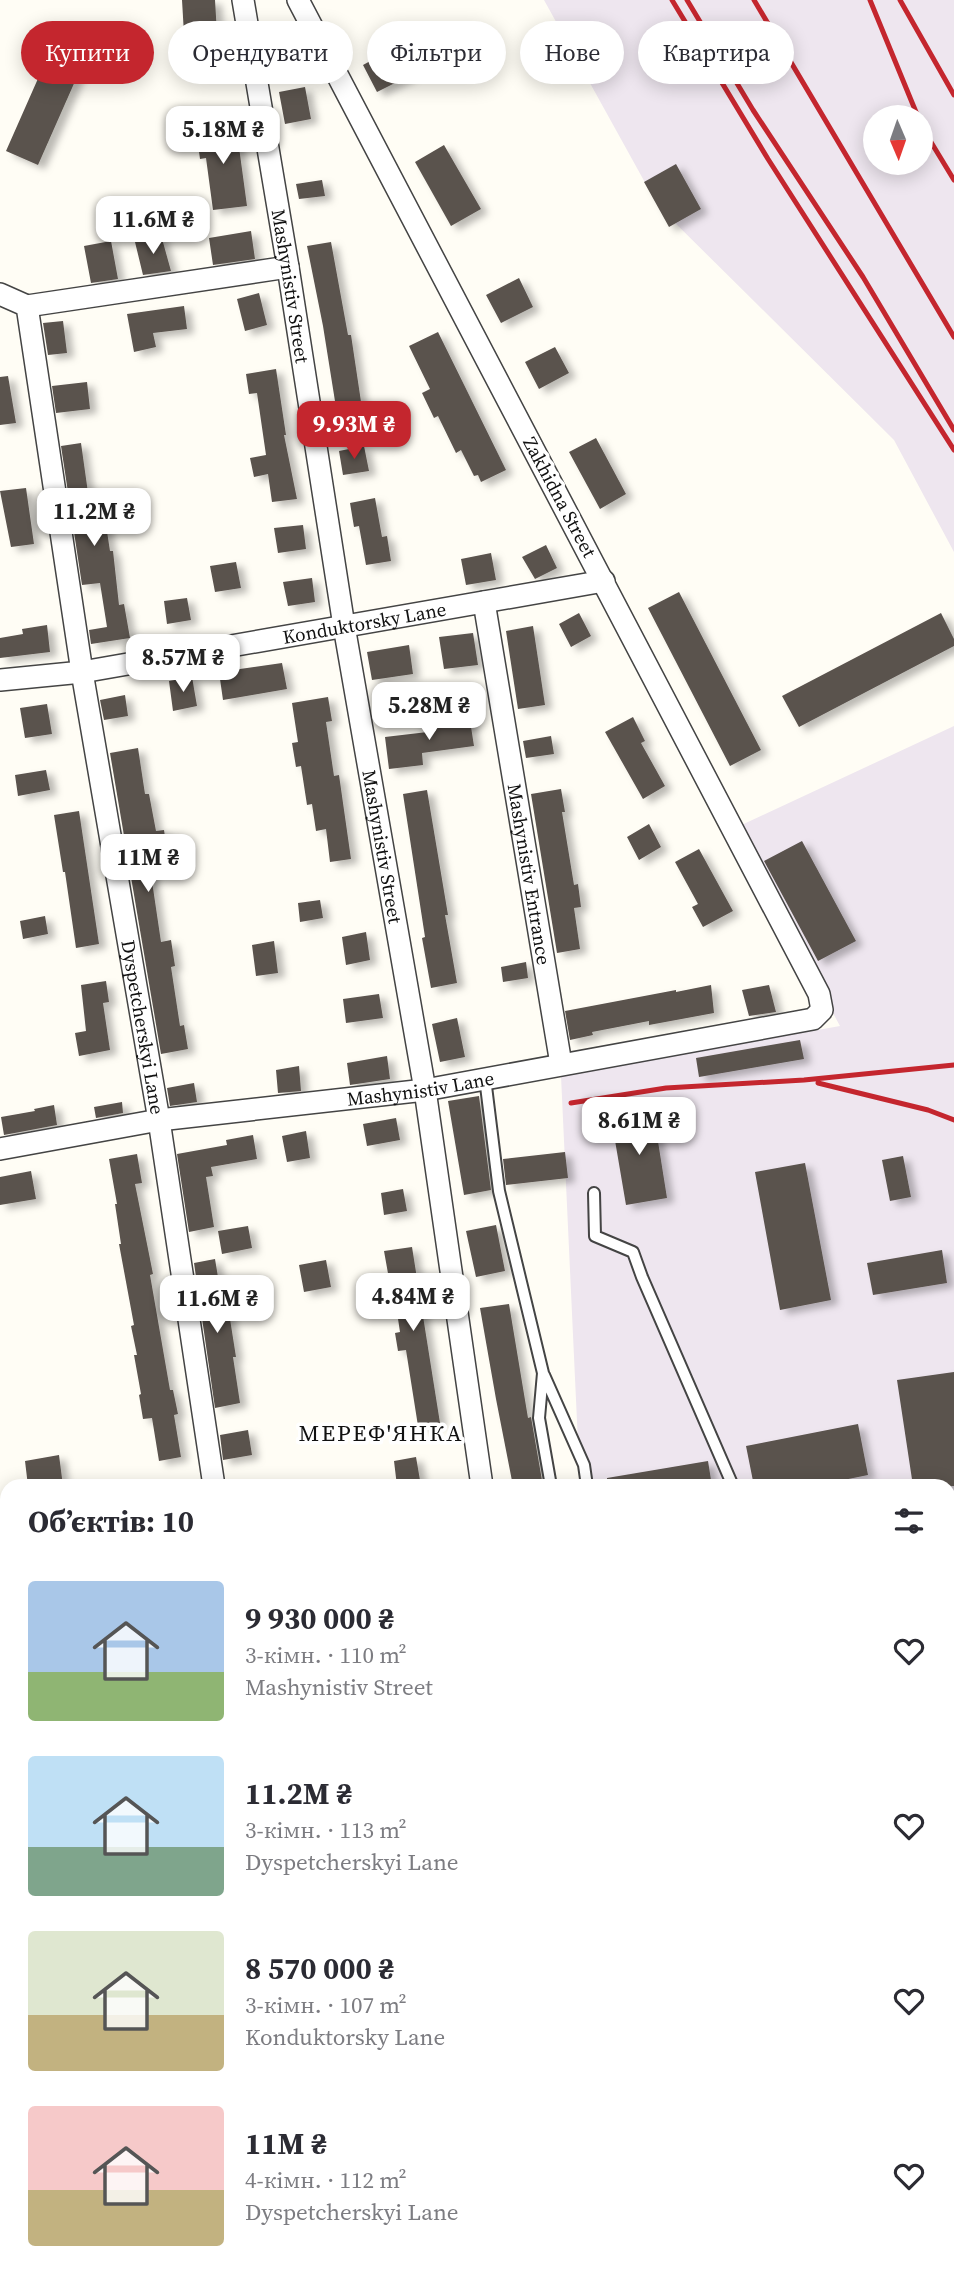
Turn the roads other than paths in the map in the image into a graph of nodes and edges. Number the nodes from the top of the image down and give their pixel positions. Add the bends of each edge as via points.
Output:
1 (243, 0) edge
2 (298, 0) edge
3 (288, 267) junction
4 (0, 294) edge
5 (27, 306) junction
6 (604, 581) junction
7 (484, 602) junction
8 (344, 625) junction
9 (82, 672) junction
10 (0, 680) edge
11 (819, 994) joint
12 (561, 1064) junction
13 (485, 1078) junction
14 (425, 1090) junction
15 (159, 1120) junction
16 (0, 1149) edge
17 (594, 1193) dead end
18 (543, 1373) junction
19 (213, 1479) edge
20 (481, 1479) edge
21 (550, 1479) edge
22 (586, 1479) edge
23 (730, 1479) edge

1 - 3 street, Mashynistiv Street
2 - 6 street, Zakhidna Street
3 - 5 street
3 - 8 street, Mashynistiv Street
4 - 5 street
5 - 9 street, Dyspetcherskyi Lane
6 - 7 street, Konduktorsky Lane
6 - 11 street, Zakhidna Street
7 - 8 street, Konduktorsky Lane
7 - 12 street, Mashynistiv Entrance
8 - 9 street, Konduktorsky Lane
8 - 14 street, Mashynistiv Street
9 - 10 street, Konduktorsky Lane
9 - 15 street, Dyspetcherskyi Lane
11 - 12 street, Mashynistiv Lane via 822,1010 813,1019
12 - 13 street, Mashynistiv Lane
13 - 14 street, Mashynistiv Lane
13 - 18 lane via 499,1191
14 - 15 street, Mashynistiv Lane
14 - 20 street, Mashynistiv Street
15 - 16 street, Mashynistiv Lane
15 - 19 street, Dyspetcherskyi Lane
17 - 23 lane via 595,1236 633,1252
18 - 21 lane via 539,1418
18 - 22 lane

